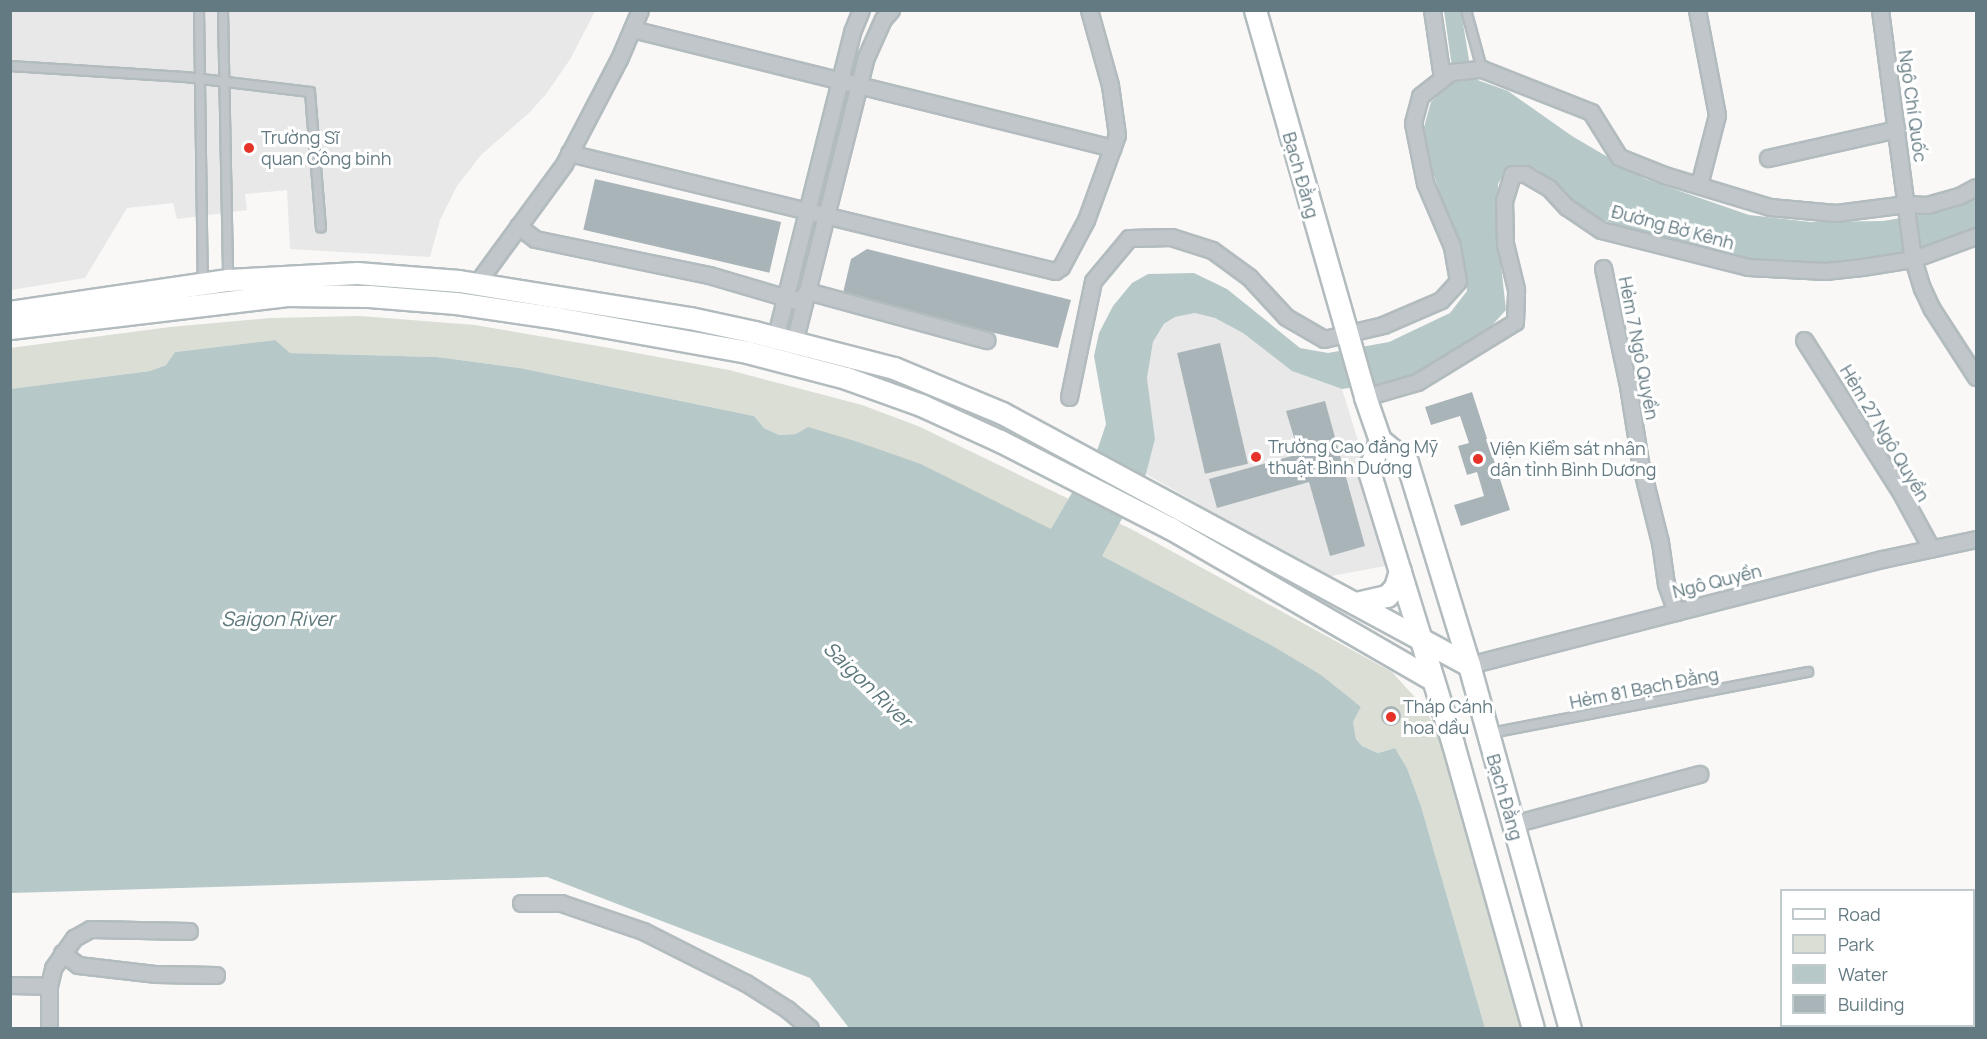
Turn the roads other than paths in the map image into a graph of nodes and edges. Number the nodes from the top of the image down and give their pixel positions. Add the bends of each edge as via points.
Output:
1 (198, 10) edge
2 (223, 10) edge
3 (640, 10) edge
4 (861, 10) edge
5 (891, 10) edge
6 (1089, 10) edge
7 (1255, 10) edge
8 (1432, 10) edge
9 (1466, 10) edge
10 (1697, 10) edge
11 (1880, 10) edge
12 (632, 29) junction
13 (10, 66) edge
14 (1478, 70) junction
15 (1447, 75) junction
16 (200, 78) junction
17 (840, 78) junction
18 (224, 81) junction
19 (859, 83) junction
20 (1897, 129) junction
21 (1112, 148) junction
22 (569, 153) junction
23 (1768, 158) dead end
24 (1699, 184) junction
25 (1977, 187) edge
26 (1907, 205) junction
27 (807, 212) junction
28 (826, 216) junction
29 (518, 226) junction
30 (321, 228) dead end
31 (1977, 236) edge
32 (1913, 257) junction
33 (1603, 268) dead end
34 (477, 284) junction
35 (216, 287) junction
36 (807, 291) junction
37 (785, 296) junction
38 (10, 312) edge
39 (10, 328) edge
40 (1348, 337) junction
41 (785, 340) junction
42 (986, 340) dead end
43 (1804, 340) dead end
44 (779, 361) junction
45 (1977, 377) edge
46 (1068, 397) dead end
47 (1365, 397) junction
48 (1380, 440) junction
49 (1977, 539) edge
50 (1930, 549) junction
51 (1400, 571) junction
52 (1356, 603) junction
53 (1676, 612) junction
54 (1422, 641) junction
55 (1469, 665) junction
56 (1808, 672) dead end
57 (1433, 680) junction
58 (1487, 734) junction
59 (1453, 744) junction
60 (1699, 774) dead end
61 (1513, 824) junction
62 (521, 903) dead end
63 (189, 931) dead end
64 (1544, 937) junction
65 (1510, 946) junction
66 (62, 953) junction
67 (216, 975) dead end
68 (10, 985) edge
69 (49, 986) junction
70 (49, 1029) edge
71 (810, 1029) edge
72 (1533, 1029) edge
73 (1570, 1029) edge

1 - 16 lane
2 - 18 lane
3 - 12 street
4 - 17 street
5 - 19 street via 866,57
6 - 21 street via 1110,85 1117,135
7 - 40 street, Bạch Đằng
8 - 15 street
9 - 14 lane
10 - 24 street via 1718,115
11 - 20 street, Ngô Chí Quốc
12 - 17 street
12 - 22 street
13 - 16 lane
14 - 15 street
14 - 24 street via 1591,112 1619,157
15 - 40 street via 1420,96 1413,123 1425,183 1452,246 1458,281 1441,300
16 - 18 lane
16 - 35 lane
17 - 19 street
17 - 27 street
18 - 30 lane via 310,93
18 - 35 lane
19 - 21 street
19 - 28 street
20 - 23 street
20 - 26 street, Ngô Chí Quốc
21 - 28 street via 1086,220 1061,267 1055,271
22 - 27 street
22 - 29 street
24 - 26 street via 1720,194 1770,207 1836,213
25 - 26 street via 1927,205
26 - 32 street, Ngô Chí Quốc
27 - 28 street
27 - 37 street
28 - 36 street
29 - 34 street
29 - 37 street via 535,239 709,275
31 - 32 street, Đường Bờ Kênh
32 - 45 street via 1932,309
32 - 47 street, Đường Bờ Kênh via 1825,272 1748,267 1601,230 1567,207 1549,188 1525,174 1512,174 1504,201 1505,244 1516,289 1515,322 1417,382
33 - 53 street, Hẻm 7 Ngô Quyền via 1640,462 1666,584
34 - 35 street via 357,273
34 - 41 street via 690,318
35 - 38 street
35 - 39 street
35 - 44 street via 285,295 456,303 557,318
36 - 37 street via 798,300
36 - 41 street
36 - 42 street
37 - 41 street
40 - 46 street via 1324,339 1286,317 1249,277 1212,250 1171,237 1129,238 1093,281
40 - 47 street, Bạch Đằng
41 - 44 street
41 - 52 street via 894,368 1002,413
43 - 50 street, Hẻm 27 Ngô Quyền via 1901,494
44 - 57 street via 846,378 921,405 1000,441 1170,528
47 - 48 street
48 - 51 street, Bạch Đằng via 1370,471
48 - 55 street, Bạch Đằng via 1407,462
49 - 50 street, Ngô Quyền
50 - 53 street, Ngô Quyền
51 - 52 street via 1387,596
51 - 54 street, Bạch Đằng
52 - 54 street
53 - 55 street, Ngô Quyền
54 - 55 street
54 - 57 street, Bạch Đằng
55 - 57 street
55 - 58 street, Bạch Đằng
56 - 58 lane, Hẻm 81 Bạch Đằng
57 - 59 street, Bạch Đằng
58 - 59 street
58 - 61 street, Bạch Đằng
59 - 65 street, Bạch Đằng
60 - 61 street
61 - 64 street, Bạch Đằng
62 - 71 street via 561,903 644,931 746,983
63 - 66 street via 90,929 74,938
64 - 65 street
64 - 73 street, Bạch Đằng
65 - 72 street, Bạch Đằng
66 - 67 street via 78,966
66 - 69 street
68 - 69 street
69 - 70 street

